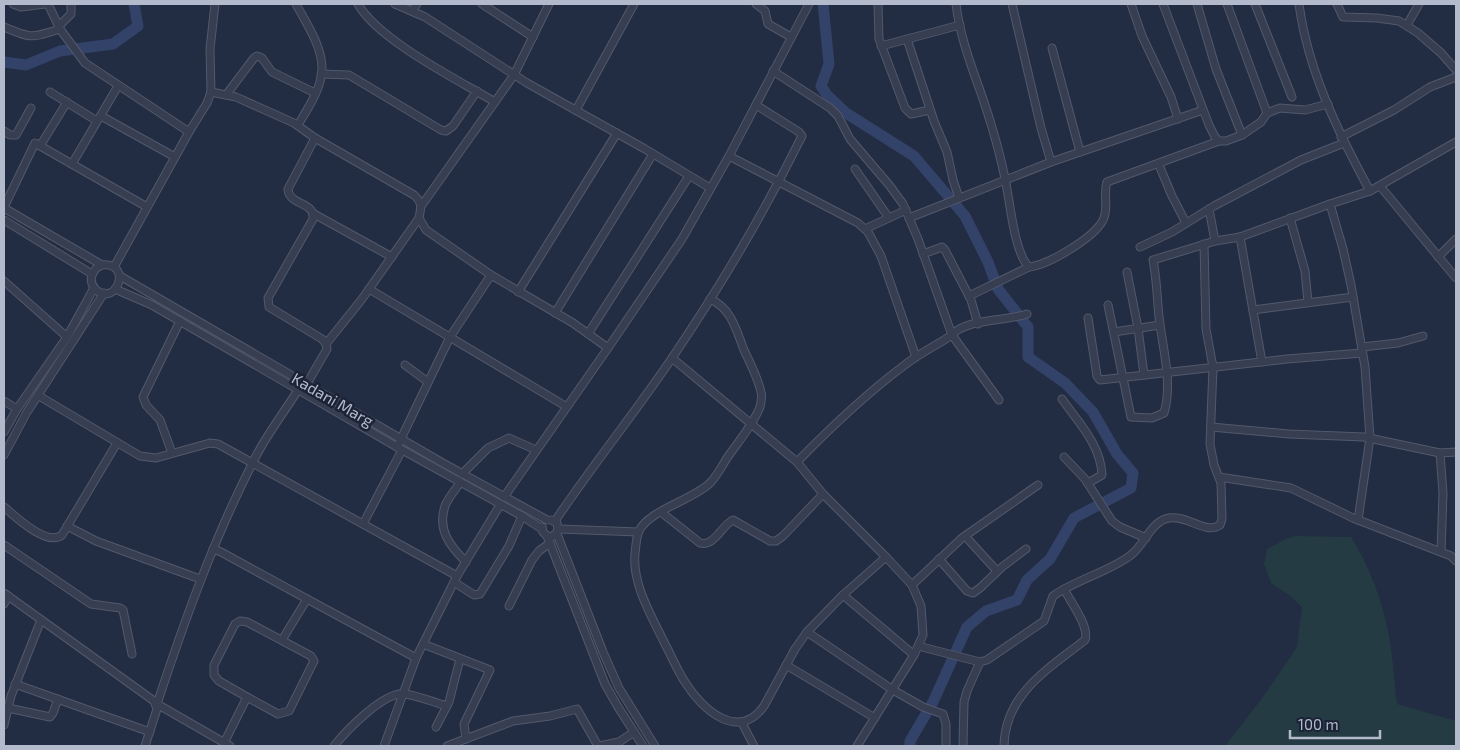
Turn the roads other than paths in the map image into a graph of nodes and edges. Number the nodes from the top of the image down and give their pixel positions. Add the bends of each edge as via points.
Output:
1 (13, 4) edge
2 (46, 4) edge
3 (71, 4) edge
4 (216, 4) edge
5 (296, 4) edge
6 (358, 4) edge
7 (417, 4) edge
8 (482, 4) edge
9 (549, 4) edge
10 (634, 4) edge
11 (756, 4) edge
12 (809, 4) edge
13 (878, 4) edge
14 (956, 4) edge
15 (1012, 4) edge
16 (1131, 4) edge
17 (1164, 4) edge
18 (1197, 4) edge
19 (1227, 4) edge
20 (1255, 4) edge
21 (1299, 4) edge
22 (1337, 4) edge
23 (1419, 4) edge
24 (399, 5) edge
25 (412, 11) junction
26 (960, 25) junction
27 (1407, 26) junction
28 (4, 27) edge
29 (59, 27) junction
30 (532, 37) junction
31 (791, 37) junction
32 (907, 39) junction
33 (881, 46) junction
34 (1052, 48) dead end
35 (1455, 65) edge
36 (773, 71) junction
37 (321, 74) junction
38 (514, 75) junction
39 (1456, 77) edge
40 (118, 86) junction
41 (477, 91) junction
42 (50, 92) dead end
43 (210, 92) junction
44 (315, 93) junction
45 (226, 95) junction
46 (1292, 97) dead end
47 (67, 102) junction
48 (495, 102) junction
49 (1328, 104) junction
50 (756, 105) junction
51 (32, 108) dead end
52 (576, 110) junction
53 (930, 110) junction
54 (1203, 110) junction
55 (1267, 113) junction
56 (99, 118) junction
57 (1178, 119) junction
58 (298, 125) junction
59 (4, 131) edge
60 (189, 132) junction
61 (617, 133) junction
62 (1242, 134) junction
63 (315, 138) junction
64 (1343, 140) junction
65 (1219, 141) junction
66 (1456, 142) edge
67 (40, 146) junction
68 (1080, 152) junction
69 (653, 154) junction
70 (729, 156) junction
71 (175, 157) junction
72 (1051, 162) junction
73 (72, 164) junction
74 (1159, 165) junction
75 (855, 169) dead end
76 (689, 176) junction
77 (1006, 180) junction
78 (779, 182) junction
79 (1380, 186) junction
80 (710, 188) junction
81 (1370, 191) junction
82 (958, 199) junction
83 (1330, 204) junction
84 (422, 205) junction
85 (4, 207) edge
86 (147, 208) junction
87 (1209, 209) junction
88 (906, 210) junction
89 (314, 214) junction
90 (419, 218) junction
91 (889, 218) junction
92 (909, 218) junction
93 (1290, 218) junction
94 (4, 220) edge
95 (1186, 223) junction
96 (865, 229) junction
97 (1240, 237) junction
98 (1456, 239) edge
99 (1215, 241) junction
100 (1204, 244) junction
101 (1140, 246) dead end
102 (923, 254) junction
103 (392, 257) junction
104 (1438, 257) junction
105 (102, 265) junction
106 (114, 267) junction
107 (1029, 267) junction
108 (1127, 272) dead end
109 (92, 274) junction
110 (120, 276) junction
111 (491, 276) junction
112 (1456, 278) edge
113 (4, 281) edge
114 (94, 288) junction
115 (116, 289) junction
116 (369, 289) junction
117 (518, 292) junction
118 (104, 293) junction
119 (969, 296) junction
120 (1353, 297) junction
121 (710, 299) junction
122 (1308, 302) junction
123 (1108, 305) dead end
124 (1253, 310) junction
125 (555, 313) junction
126 (1027, 314) dead end
127 (1088, 318) dead end
128 (180, 321) junction
129 (978, 324) junction
130 (1160, 325) junction
131 (1138, 328) junction
132 (1114, 332) junction
133 (588, 334) junction
134 (952, 335) junction
135 (1423, 336) dead end
136 (67, 337) junction
137 (450, 337) junction
138 (326, 344) junction
139 (608, 348) junction
140 (1362, 350) junction
141 (916, 357) junction
142 (672, 358) junction
143 (1262, 362) junction
144 (405, 365) dead end
145 (1213, 367) junction
146 (1167, 373) junction
147 (1144, 376) junction
148 (1123, 377) junction
149 (428, 382) junction
150 (307, 384) junction
151 (300, 391) junction
152 (39, 396) junction
153 (1062, 399) dead end
154 (999, 400) dead end
155 (4, 402) edge
156 (567, 407) junction
157 (17, 409) junction
158 (751, 423) junction
159 (1211, 427) junction
160 (4, 432) edge
161 (401, 438) junction
162 (1370, 438) junction
163 (117, 443) junction
164 (399, 448) junction
165 (536, 450) junction
166 (1456, 452) edge
167 (172, 453) junction
168 (1440, 453) junction
169 (4, 455) edge
170 (1064, 457) dead end
171 (252, 462) junction
172 (797, 462) junction
173 (462, 474) junction
174 (1219, 477) junction
175 (1088, 482) junction
176 (460, 483) junction
177 (1038, 485) dead end
178 (823, 494) junction
179 (504, 497) junction
180 (500, 505) junction
181 (4, 507) edge
182 (660, 512) junction
183 (522, 516) junction
184 (547, 520) junction
185 (1358, 520) junction
186 (556, 521) junction
187 (363, 524) junction
188 (67, 526) junction
189 (542, 529) junction
190 (558, 531) junction
191 (638, 532) junction
192 (965, 536) junction
193 (1146, 538) junction
194 (548, 540) junction
195 (4, 545) edge
196 (213, 549) junction
197 (1026, 549) dead end
198 (1441, 552) junction
199 (886, 557) junction
200 (939, 559) junction
201 (1456, 561) edge
202 (466, 562) junction
203 (997, 571) junction
204 (200, 579) junction
205 (456, 579) junction
206 (912, 585) junction
207 (1064, 589) junction
208 (6, 595) edge
209 (843, 595) junction
210 (307, 599) junction
211 (4, 604) edge
212 (509, 606) dead end
213 (41, 620) junction
214 (808, 632) junction
215 (282, 640) junction
216 (423, 644) junction
217 (918, 646) junction
218 (132, 654) dead end
219 (914, 655) junction
220 (416, 658) junction
221 (460, 659) junction
222 (980, 662) junction
223 (786, 665) junction
224 (15, 684) junction
225 (893, 690) junction
226 (403, 693) junction
227 (247, 697) junction
228 (58, 699) junction
229 (157, 704) junction
230 (447, 706) junction
231 (8, 708) junction
232 (875, 718) junction
233 (742, 723) junction
234 (4, 725) edge
235 (436, 727) dead end
236 (150, 732) junction
237 (634, 732) junction
238 (466, 739) junction
239 (227, 744) edge
240 (145, 746) edge
241 (334, 746) edge
242 (384, 746) edge
243 (447, 746) edge
244 (599, 746) edge
245 (643, 746) edge
246 (655, 746) edge
247 (754, 746) edge
248 (857, 746) edge
249 (946, 746) edge
250 (964, 746) edge
251 (1004, 746) edge

1 - 2 street via 21,7
2 - 29 street
3 - 29 street via 72,14
4 - 43 street via 210,49
5 - 37 street via 318,48
6 - 41 street via 378,27 409,50
7 - 25 street
8 - 30 street
9 - 30 street
10 - 52 street
11 - 31 street via 765,10 766,22 770,26
12 - 31 street
13 - 33 street
14 - 26 street
15 - 72 street
16 - 57 street
17 - 54 street
18 - 62 street via 1216,69
19 - 55 street
20 - 46 street
21 - 49 street via 1309,53
22 - 27 street via 1343,17 1377,18
23 - 27 street
24 - 25 street
25 - 38 street
26 - 32 street
26 - 77 street
27 - 35 street
28 - 29 street via 28,37
29 - 40 street via 85,63
30 - 38 street
31 - 36 street
32 - 33 street
32 - 53 street
33 - 53 street via 905,108 911,114
34 - 68 street
36 - 50 street
36 - 88 street via 838,116 850,139
37 - 41 street via 349,75 446,131
37 - 44 street
38 - 48 street
38 - 52 street
39 - 64 street via 1430,87
40 - 56 street
40 - 60 street
41 - 48 street
42 - 47 street
43 - 45 street
43 - 60 street
44 - 45 street via 272,72 257,56
44 - 58 street
45 - 58 street via 264,108
47 - 56 street
47 - 67 street
48 - 84 street
49 - 55 street via 1305,110 1280,108
49 - 64 street
50 - 70 street
50 - 78 street via 801,134
51 - 59 street via 16,135
52 - 61 street
53 - 82 street via 947,152
54 - 57 street
54 - 65 street
55 - 62 street via 1262,122
56 - 71 street
56 - 73 street
57 - 68 street
58 - 63 street
60 - 71 street
61 - 69 street
61 - 117 street
62 - 65 street
63 - 84 street via 414,195
63 - 89 street via 288,189 290,197
64 - 81 street
64 - 87 street
65 - 74 street
66 - 79 street
67 - 73 street
67 - 85 street via 35,143
68 - 72 street
69 - 76 street
69 - 125 street
70 - 78 street
70 - 80 street
71 - 86 street
72 - 77 street
73 - 86 street
74 - 95 street
74 - 107 street via 1106,182 1103,220 1098,226 1070,250
75 - 91 street
76 - 80 street
76 - 133 street
77 - 82 street
77 - 107 street via 1015,233 1023,259
78 - 96 street
78 - 121 street
79 - 81 street
79 - 104 street
80 - 139 street via 682,238
81 - 83 street
82 - 92 street
83 - 93 street
83 - 120 street
84 - 90 street
85 - 105 street
86 - 106 street
87 - 95 street
87 - 99 street
88 - 91 street
88 - 92 street
89 - 103 street
89 - 138 street via 270,293 268,303 269,307
90 - 103 street
90 - 111 street via 426,230
91 - 96 street
92 - 102 street
93 - 97 street
93 - 122 street via 1304,271
94 - 109 street
95 - 101 street
96 - 141 street via 881,256
97 - 99 street
97 - 124 street
98 - 104 street
99 - 100 street
100 - 130 street via 1153,260
100 - 145 street via 1206,329
102 - 119 street via 943,248
102 - 134 street
103 - 116 street
104 - 112 street
105 - 106 street
105 - 109 street
106 - 110 street
107 - 119 street
108 - 131 street
109 - 114 street
110 - 115 street
110 - 150 street, Kadani Marg
111 - 117 street
111 - 137 street
113 - 136 street
114 - 118 street
114 - 136 street
115 - 118 street
115 - 128 street, Kadani Marg
116 - 137 street
116 - 138 street
117 - 125 street
118 - 152 street
119 - 129 street
120 - 122 street
120 - 140 street
121 - 142 street
121 - 158 street via 727,311 761,393 760,405
122 - 124 street
123 - 132 street
124 - 143 street
125 - 133 street
126 - 129 street
127 - 148 street via 1098,378
128 - 151 street, Kadani Marg
128 - 167 street via 143,396 146,405 160,420
129 - 134 street
130 - 131 street
130 - 146 street
131 - 132 street
131 - 147 street
132 - 148 street
133 - 139 street
134 - 141 street
134 - 154 street
135 - 140 street
136 - 157 street
137 - 149 street
137 - 156 street
138 - 150 street via 327,349
139 - 156 street
140 - 143 street
140 - 162 street
141 - 172 street via 828,430
142 - 158 street
142 - 186 street
143 - 145 street
144 - 149 street
145 - 146 street
145 - 159 street
146 - 147 street
146 - 148 street via 1164,413 1152,418 1131,417
147 - 148 street
149 - 161 street
150 - 151 street
150 - 161 street, Kadani Marg
151 - 164 street, Kadani Marg
151 - 171 street
152 - 163 street
152 - 169 street
153 - 175 street via 1091,438 1100,465 1102,474
155 - 157 street
156 - 165 street
157 - 160 street
158 - 172 street
158 - 182 street via 710,482
159 - 162 street
159 - 174 street via 1210,444
161 - 164 street
161 - 173 street, Kadani Marg
162 - 168 street
162 - 185 street
163 - 167 street via 149,458
163 - 188 street
164 - 176 street, Kadani Marg
164 - 187 street
165 - 173 street via 509,438 488,448
165 - 179 street
166 - 168 street
167 - 171 street via 210,442
168 - 198 street via 1443,493
170 - 175 street
171 - 187 street
171 - 196 street
172 - 178 street
173 - 179 street, Kadani Marg
174 - 185 street via 1291,488
174 - 193 street via 1220,525 1206,528 1188,520 1168,518 1157,523
175 - 193 street via 1116,525
176 - 180 street, Kadani Marg
176 - 202 street via 445,506 442,523 450,546
177 - 192 street
178 - 182 street via 776,541 770,541 733,520 710,542 700,544
178 - 199 street
179 - 184 street, Kadani Marg
180 - 183 street, Kadani Marg
180 - 202 street
181 - 188 street via 45,537 58,538
182 - 191 street via 643,524
183 - 189 street, Kadani Marg
183 - 205 street via 509,546 480,594 474,595
184 - 186 street
184 - 189 street
185 - 198 street
186 - 190 street
187 - 205 street
188 - 204 street via 96,541
189 - 194 street
190 - 191 street
190 - 194 street
190 - 246 street via 619,688
191 - 233 street via 635,556 640,592 680,675 692,693 715,714 732,723
192 - 200 street
192 - 203 street
193 - 207 street via 1125,559
194 - 212 street via 532,560
194 - 237 street via 605,684
195 - 218 street via 91,604 123,610
196 - 204 street
196 - 210 street
197 - 203 street
198 - 201 street
199 - 206 street
199 - 209 street
200 - 203 street via 970,593
200 - 206 street
202 - 205 street
204 - 229 street
205 - 216 street
206 - 217 street via 923,617 923,634
207 - 222 street via 1053,596 1044,621
207 - 251 street via 1086,630 1085,640 1032,682 1013,706 1005,730
208 - 211 street
208 - 213 street
209 - 214 street
209 - 219 street
210 - 215 street
210 - 220 street
213 - 224 street
213 - 229 street
214 - 223 street
214 - 225 street
215 - 227 street via 311,656 314,661 289,710 278,714
215 - 227 street via 247,622 234,624 214,666 214,675
216 - 220 street
216 - 221 street
217 - 219 street
217 - 222 street
219 - 225 street
220 - 226 street
221 - 230 street
221 - 238 street via 490,670 464,724
222 - 250 street via 964,702
223 - 232 street
223 - 233 street via 758,715
224 - 228 street
224 - 231 street
225 - 232 street
225 - 249 street via 943,714
226 - 230 street
226 - 241 street via 371,708
226 - 242 street
227 - 239 street
228 - 231 street via 50,717
228 - 236 street
229 - 236 street
229 - 239 street
230 - 235 street
231 - 234 street
232 - 248 street
233 - 247 street
236 - 240 street
237 - 244 street via 619,742
237 - 245 street
238 - 243 street
238 - 244 street via 512,721 550,716 577,708

